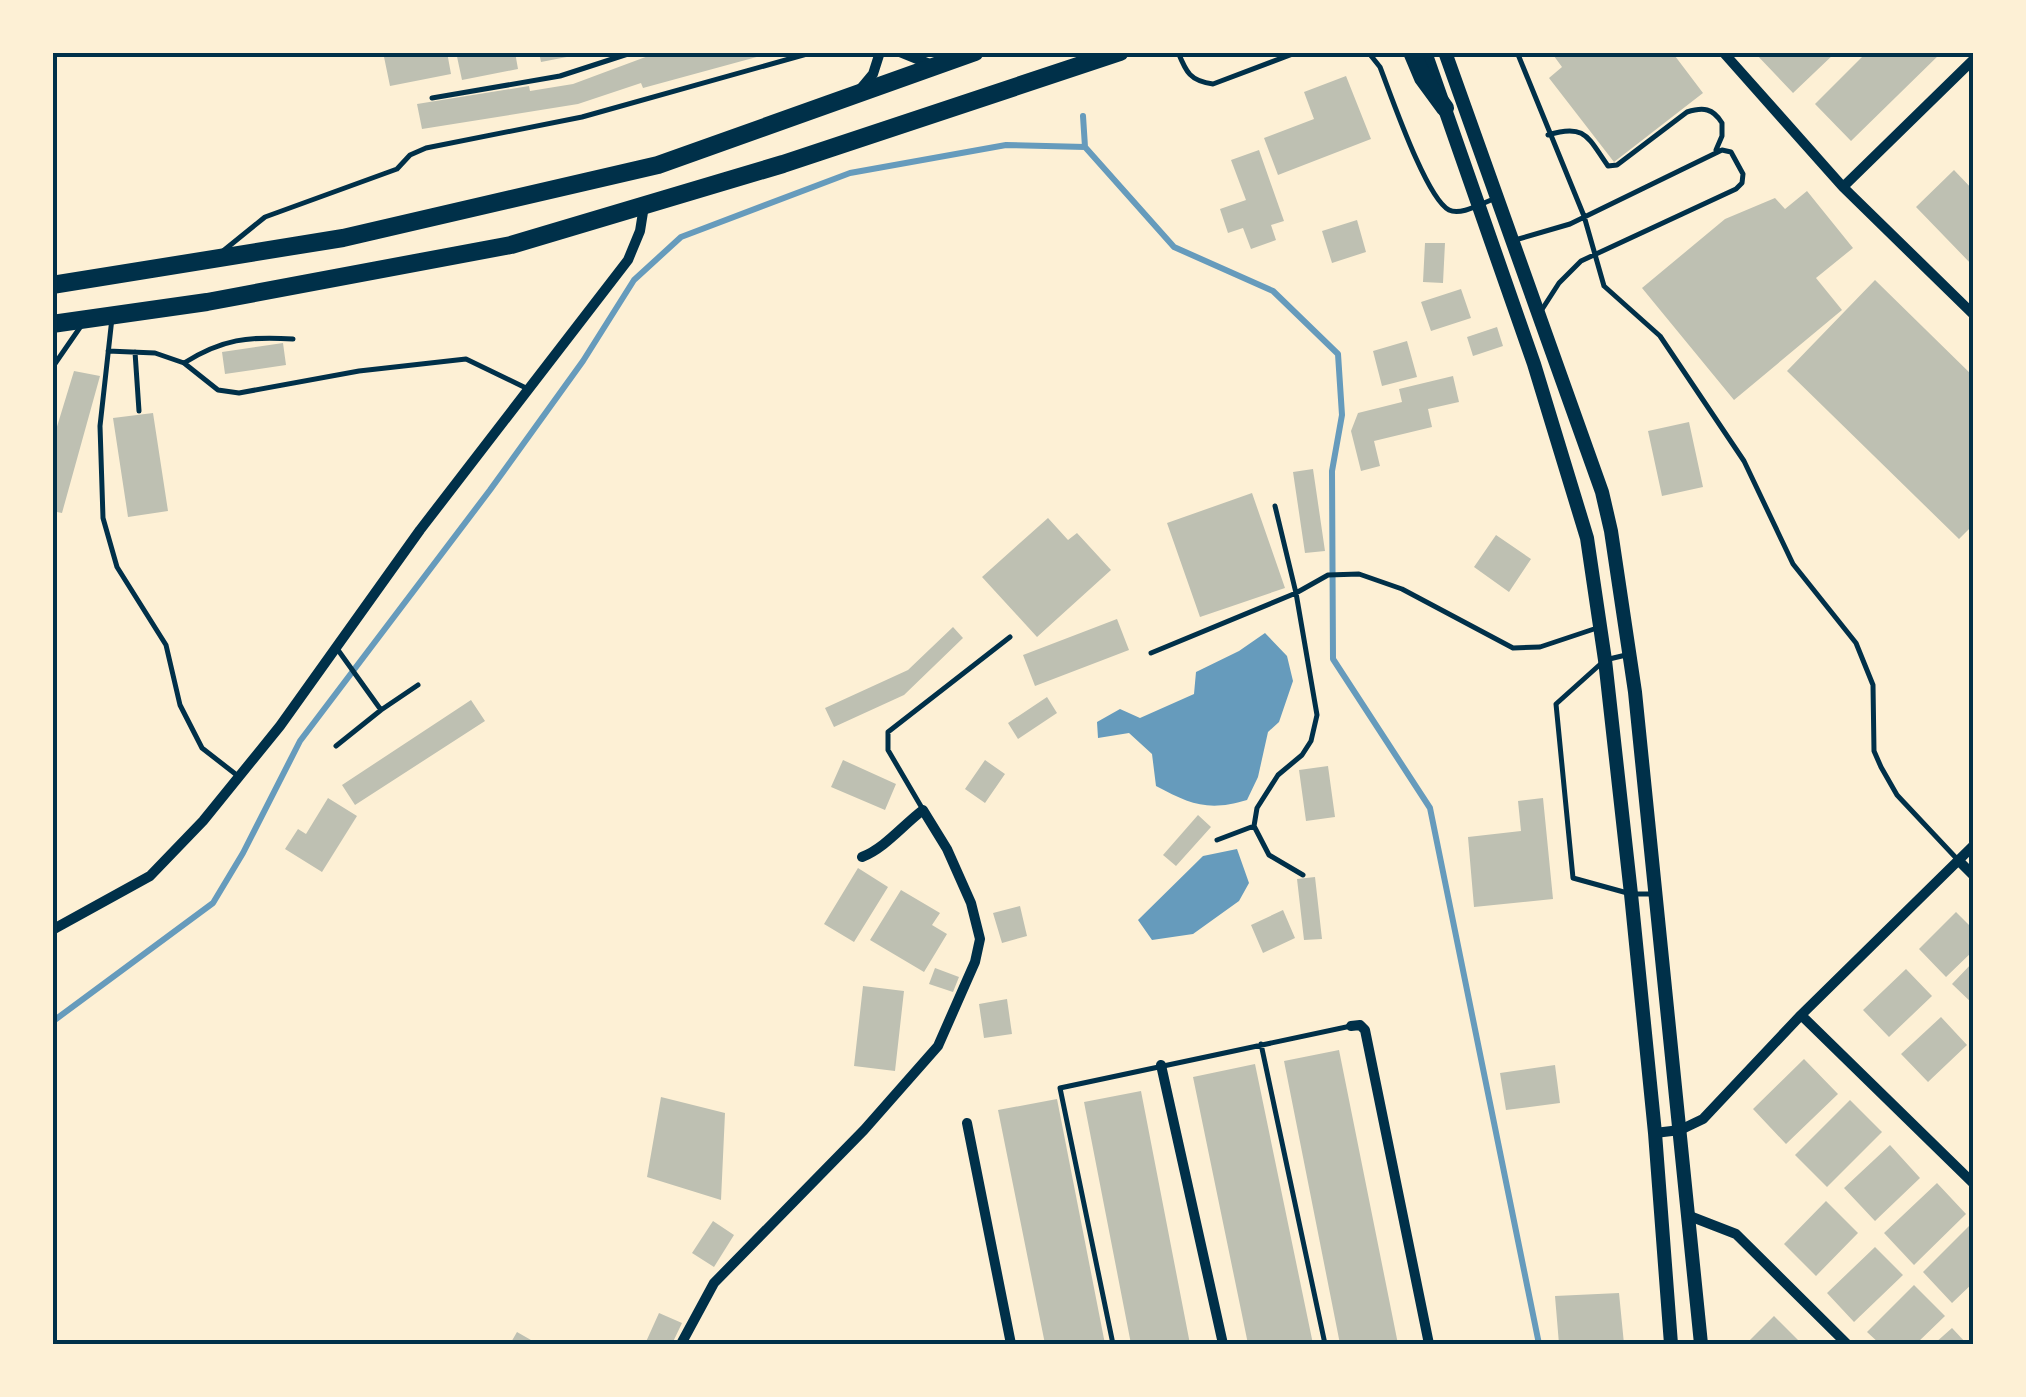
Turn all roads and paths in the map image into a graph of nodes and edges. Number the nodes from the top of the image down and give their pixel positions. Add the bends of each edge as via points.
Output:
1 (634, 52) edge
2 (814, 52) edge
3 (880, 52) edge
4 (900, 52) edge
5 (975, 52) edge
6 (1120, 52) edge
7 (1178, 52) edge
8 (1298, 52) edge
9 (1368, 52) edge
10 (1412, 52) edge
11 (1426, 52) edge
12 (1445, 52) edge
13 (1517, 52) edge
14 (1723, 52) edge
15 (1974, 59) edge
16 (936, 66) junction
17 (858, 92) junction
18 (432, 98) dead end
19 (1445, 108) junction
20 (1548, 135) junction
21 (1715, 153) junction
22 (1843, 188) junction
23 (1497, 198) junction
24 (644, 205) junction
25 (1478, 205) junction
26 (1584, 216) junction
27 (1512, 241) junction
28 (1597, 253) junction
29 (213, 259) junction
30 (52, 285) edge
31 (1539, 314) junction
32 (1974, 315) edge
33 (112, 316) junction
34 (86, 319) junction
35 (52, 324) edge
36 (293, 338) dead end
37 (108, 351) junction
38 (135, 352) junction
39 (184, 362) junction
40 (52, 368) edge
41 (526, 388) junction
42 (138, 411) dead end
43 (1275, 506) dead end
44 (1296, 592) junction
45 (1600, 626) junction
46 (1010, 637) dead end
47 (337, 647) junction
48 (1151, 653) dead end
49 (1630, 654) junction
50 (1606, 660) junction
51 (418, 685) dead end
52 (381, 710) junction
53 (336, 746) dead end
54 (239, 777) junction
55 (924, 810) junction
56 (1254, 826) junction
57 (1217, 840) dead end
58 (1974, 845) edge
59 (862, 857) dead end
60 (1958, 860) junction
61 (1303, 875) dead end
62 (1974, 876) edge
63 (1631, 894) junction
64 (1656, 894) junction
65 (52, 930) edge
66 (1802, 1015) junction
67 (1351, 1026) joint
68 (1260, 1044) junction
69 (1161, 1066) junction
70 (967, 1123) dead end
71 (1680, 1130) junction
72 (1656, 1134) junction
73 (1974, 1184) edge
74 (1686, 1215) junction
75 (681, 1344) edge
76 (1011, 1344) edge
77 (1113, 1344) edge
78 (1223, 1344) edge
79 (1325, 1344) edge
80 (1430, 1344) edge
81 (1671, 1344) edge
82 (1700, 1344) edge
83 (1847, 1344) edge

1 - 18 lane via 560,76
2 - 29 lane via 582,116 426,148 396,170 265,218
3 - 17 street
4 - 16 street
5 - 16 highway
6 - 24 highway
7 - 8 lane via 1188,75 1213,84
9 - 25 lane via 1438,202 1453,212
10 - 19 highway
11 - 19 main road
12 - 23 main road
13 - 20 lane
14 - 22 street
15 - 22 street
16 - 17 highway
17 - 29 highway via 658,165 342,238
19 - 25 main road
20 - 21 lane via 1583,132 1608,166 1617,165 1700,108 1722,123
20 - 26 lane
21 - 26 lane
21 - 28 lane via 1731,152 1739,165 1742,183 1736,189
22 - 32 street
23 - 25 lane
23 - 27 main road
24 - 33 highway via 511,245
24 - 41 street via 628,260
25 - 45 main road via 1575,491
26 - 27 lane
26 - 28 lane
27 - 31 main road
28 - 31 lane via 1559,283
28 - 60 lane via 1604,286 1660,336 1744,461 1793,564 1856,643 1873,685 1874,750 1881,768 1897,795
29 - 30 highway
31 - 49 main road via 1602,492
33 - 34 highway
33 - 37 lane
34 - 35 highway
34 - 40 lane
36 - 39 lane via 254,336 211,346
37 - 38 lane
37 - 54 lane via 100,426 103,518 116,568 166,645 180,705 202,748
38 - 39 lane
38 - 42 lane
39 - 41 lane via 218,390 239,393 466,359
41 - 47 street
43 - 44 lane
44 - 45 lane via 1328,574 1359,574 1402,589 1513,648 1540,647
44 - 48 lane
44 - 56 lane via 1317,715 1311,741 1278,775
45 - 50 main road
46 - 55 lane via 888,732 888,750
47 - 52 lane
47 - 54 street
49 - 50 lane
49 - 64 main road
50 - 63 main road
50 - 63 lane via 1556,704 1573,878
51 - 52 lane
52 - 53 lane
54 - 65 street via 150,876
55 - 59 street
55 - 75 street via 971,903 980,938 938,1046 714,1283
56 - 57 lane
56 - 61 lane via 1269,854
58 - 60 street
60 - 62 street
60 - 66 street
63 - 64 lane
63 - 72 main road
64 - 71 main road
66 - 71 street via 1703,1120
66 - 73 street
67 - 68 lane
67 - 80 street via 1365,1030
68 - 69 lane
68 - 79 lane
69 - 77 lane via 1060,1088
69 - 78 street
70 - 76 street
71 - 72 street
71 - 74 main road
72 - 81 main road
74 - 82 main road
74 - 83 street via 1736,1234

